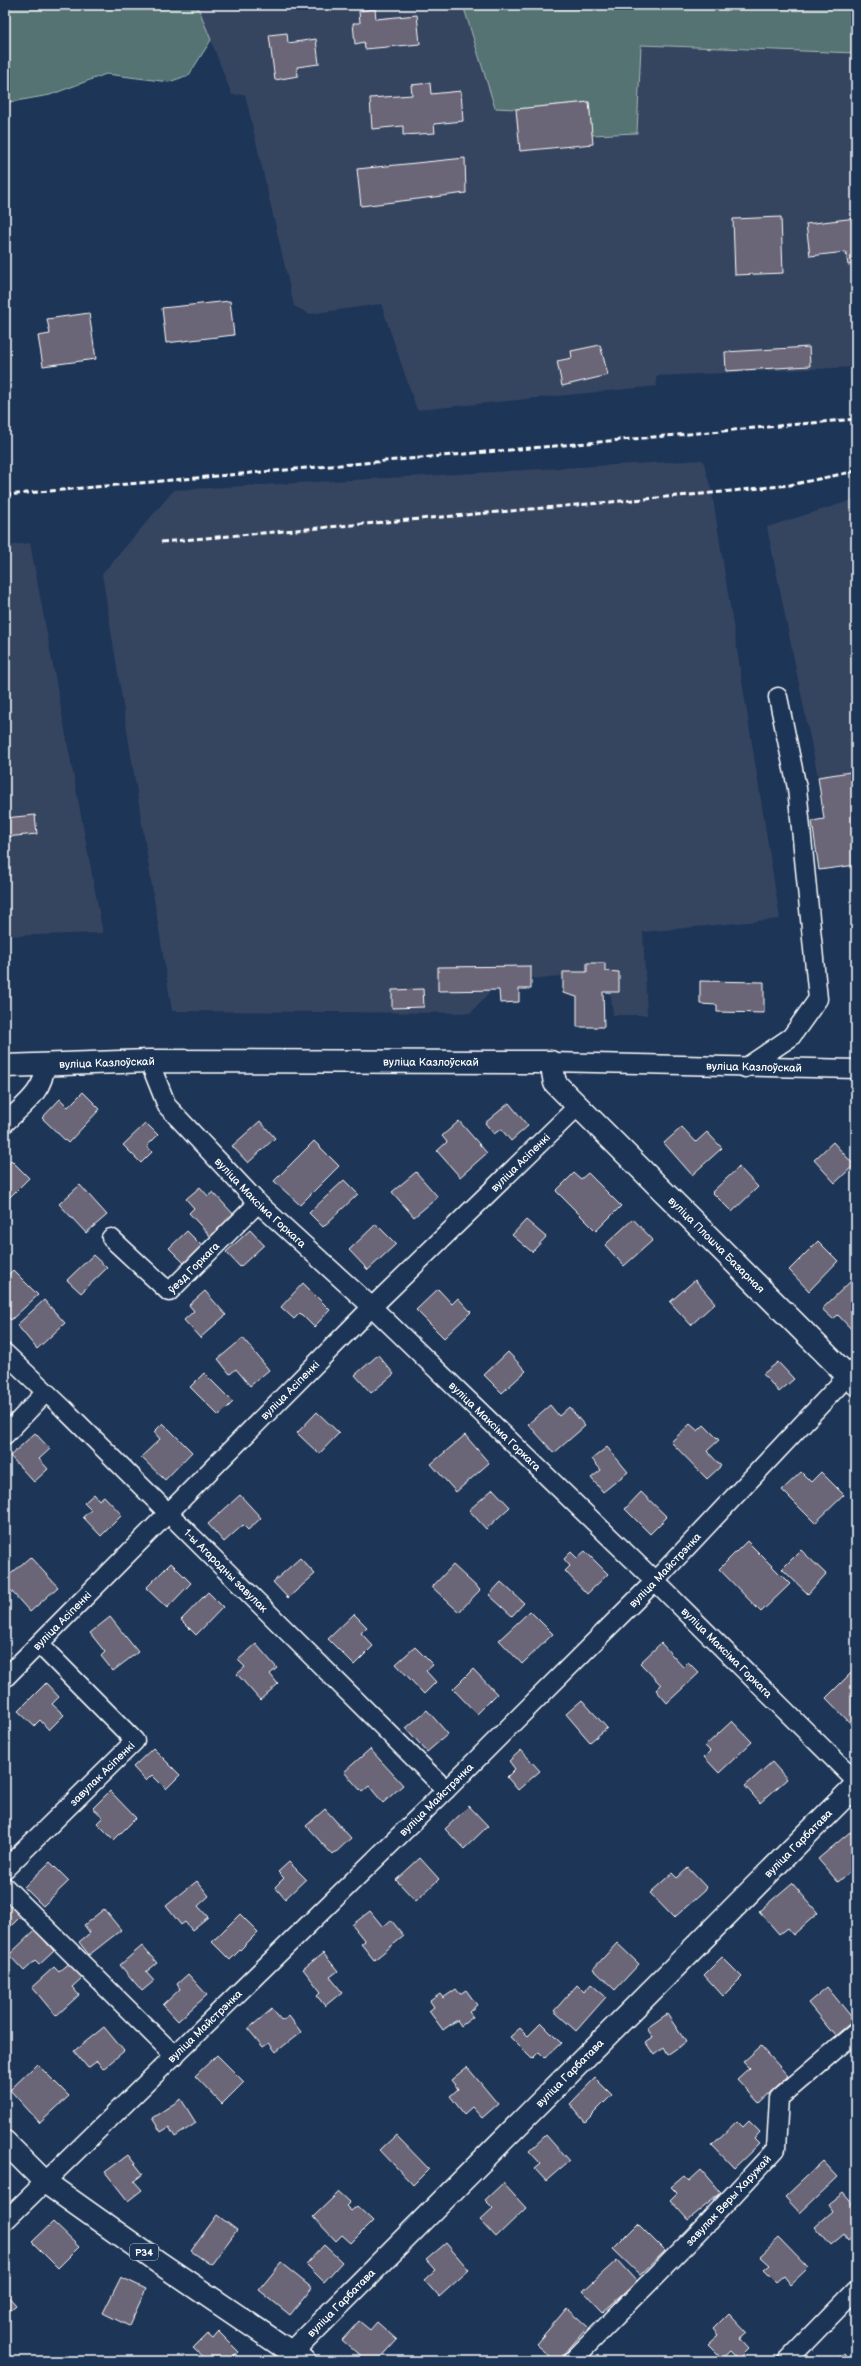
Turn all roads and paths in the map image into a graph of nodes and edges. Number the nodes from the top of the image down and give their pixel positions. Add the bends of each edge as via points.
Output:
1 (778, 697) dead end
2 (149, 1061) junction
3 (551, 1062) junction
4 (5, 1066) edge
5 (46, 1066) junction
6 (745, 1068) junction
7 (856, 1069) edge
8 (578, 1106) junction
9 (5, 1123) edge
10 (258, 1203) junction
11 (111, 1238) dead end
12 (372, 1307) junction
13 (5, 1353) edge
14 (853, 1375) edge
15 (46, 1392) junction
16 (5, 1435) edge
17 (169, 1514) junction
18 (655, 1581) junction
19 (39, 1644) junction
20 (5, 1678) edge
21 (856, 1782) edge
22 (856, 1785) edge
23 (446, 1790) junction
24 (5, 1869) edge
25 (5, 1887) edge
26 (856, 2034) edge
27 (175, 2056) junction
28 (5, 2142) edge
29 (46, 2182) junction
30 (5, 2221) edge
31 (856, 2290) edge
32 (292, 2358) edge
33 (572, 2361) edge
34 (787, 2361) edge

1 - 6 street via 797,788 818,998 791,1037
2 - 3 main road, вуліца Казлоўскай
2 - 5 main road, вуліца Казлоўскай
2 - 10 street, вуліца Максіма Горкага via 167,1106
3 - 6 street, вуліца Казлоўскай
3 - 8 main road, вуліца Плошча Базарная via 555,1083
4 - 5 main road, вуліца Казлоўскай
5 - 9 street via 45,1080
6 - 7 street, вуліца Казлоўскай
8 - 12 street, вуліца Асіпенкі
8 - 14 main road, вуліца Плошча Базарная
10 - 11 street, ўезд Горкага via 169,1292
10 - 12 street, вуліца Максіма Горкага
12 - 17 street, вуліца Асіпенкі
12 - 18 street, вуліца Максіма Горкага
13 - 15 street, 1-ы Агародны завулак
14 - 18 street, вуліца Майстрэнка
15 - 16 street
15 - 17 street, 1-ы Агародны завулак
17 - 19 street, вуліца Асіпенкі
17 - 23 street, 1-ы Агародны завулак
18 - 21 street, вуліца Максіма Горкага
18 - 23 street, вуліца Майстрэнка
19 - 20 street, вуліца Асіпенкі
19 - 24 street, завулак Асіпенкі via 135,1741
22 - 32 main road, вуліца Гарбатава
23 - 27 street, вуліца Майстрэнка
25 - 27 street
26 - 33 street, завулак Веры Харужай via 779,2098 776,2149 698,2234
27 - 29 street, вуліца Майстрэнка
28 - 29 main road, Р34
29 - 30 street, вуліца Майстрэнка
29 - 32 main road, Р34
31 - 34 street

